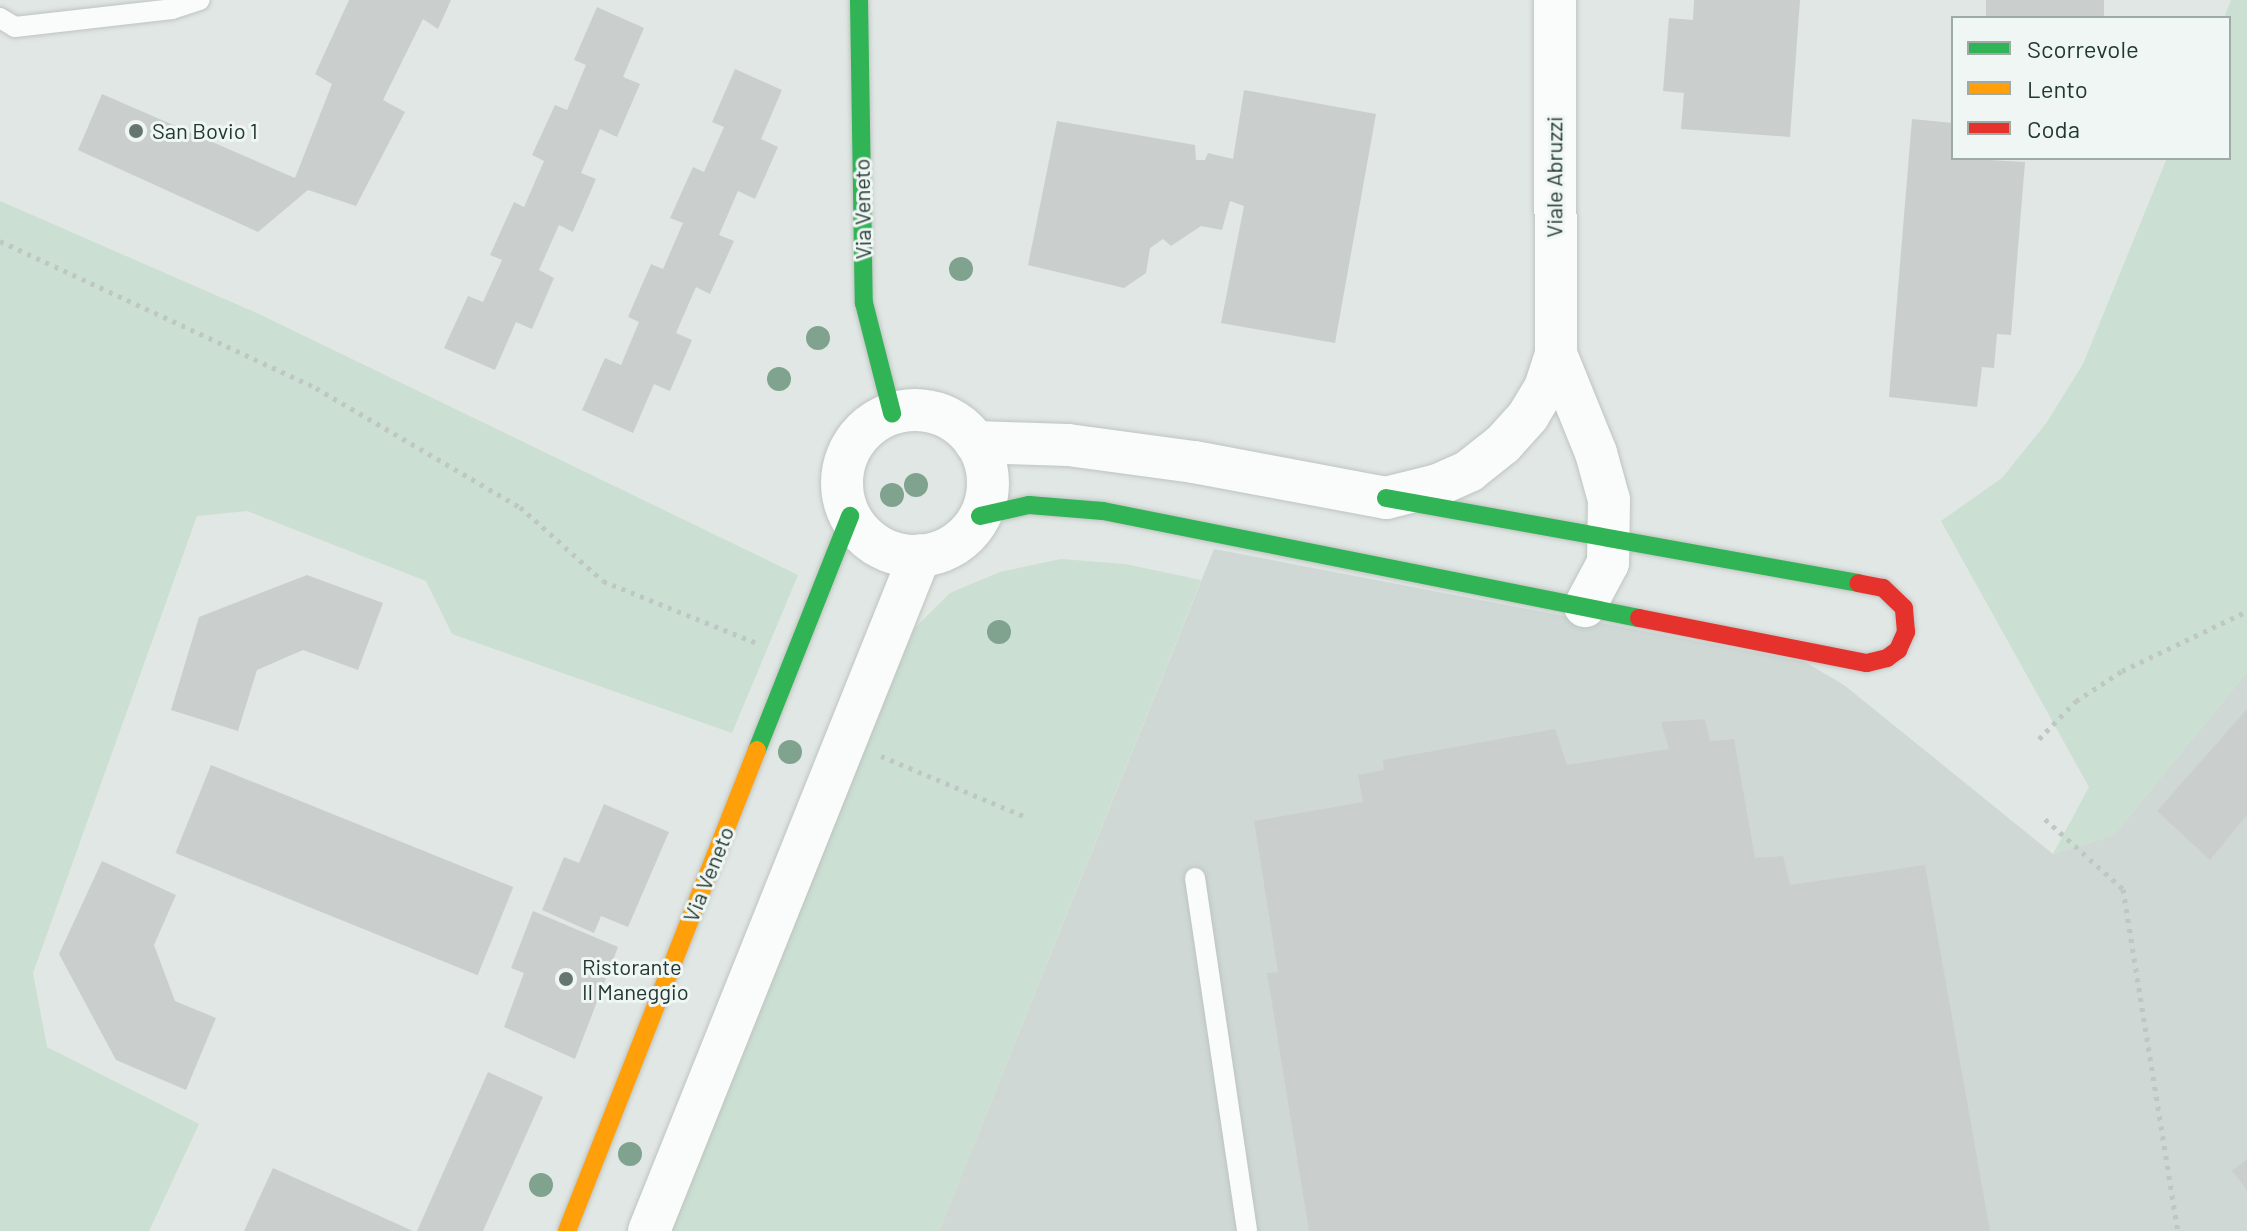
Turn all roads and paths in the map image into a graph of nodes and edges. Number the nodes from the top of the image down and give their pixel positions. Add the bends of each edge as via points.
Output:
1 (200, 0) edge
2 (859, 0) edge
3 (1555, 0) edge
4 (0, 18) edge
5 (0, 241) edge
6 (1556, 354) junction
7 (892, 413) junction
8 (975, 442) junction
9 (1386, 498) junction
10 (850, 516) junction
11 (980, 516) junction
12 (1611, 541) junction
13 (920, 555) junction
14 (1585, 606) junction
15 (2247, 611) edge
16 (2244, 616) edge
17 (794, 657) junction
18 (2039, 739) dead end
19 (846, 741) junction
20 (1024, 816) dead end
21 (2045, 819) dead end
22 (1195, 878) dead end
23 (567, 1231) edge
24 (649, 1231) edge
25 (1247, 1231) edge
26 (2178, 1231) edge

1 - 4 lane via 172,9 15,27
2 - 7 street, Via Veneto via 864,303
3 - 6 street, Viale Abruzzi
5 - 17 path via 316,388 520,507 603,581
6 - 9 street via 1545,388 1503,444 1469,471
6 - 12 street via 1596,453 1609,500
7 - 8 street via 912,410 946,417
7 - 10 street via 862,432 851,447 842,483
8 - 9 street via 1068,445 1194,462
8 - 11 street via 988,482
9 - 12 street
10 - 13 street via 863,535 884,549
10 - 17 street, Via Veneto
11 - 13 street via 960,540
11 - 14 street via 1029,505 1103,511
12 - 14 street via 1608,563
12 - 14 street via 1883,588 1904,608 1906,632 1898,650 1867,663
13 - 19 street
15 - 16 path
16 - 18 path via 2122,671 2076,701
17 - 23 street, Via Veneto
19 - 20 path
19 - 24 street
21 - 26 path via 2123,889
22 - 25 lane

